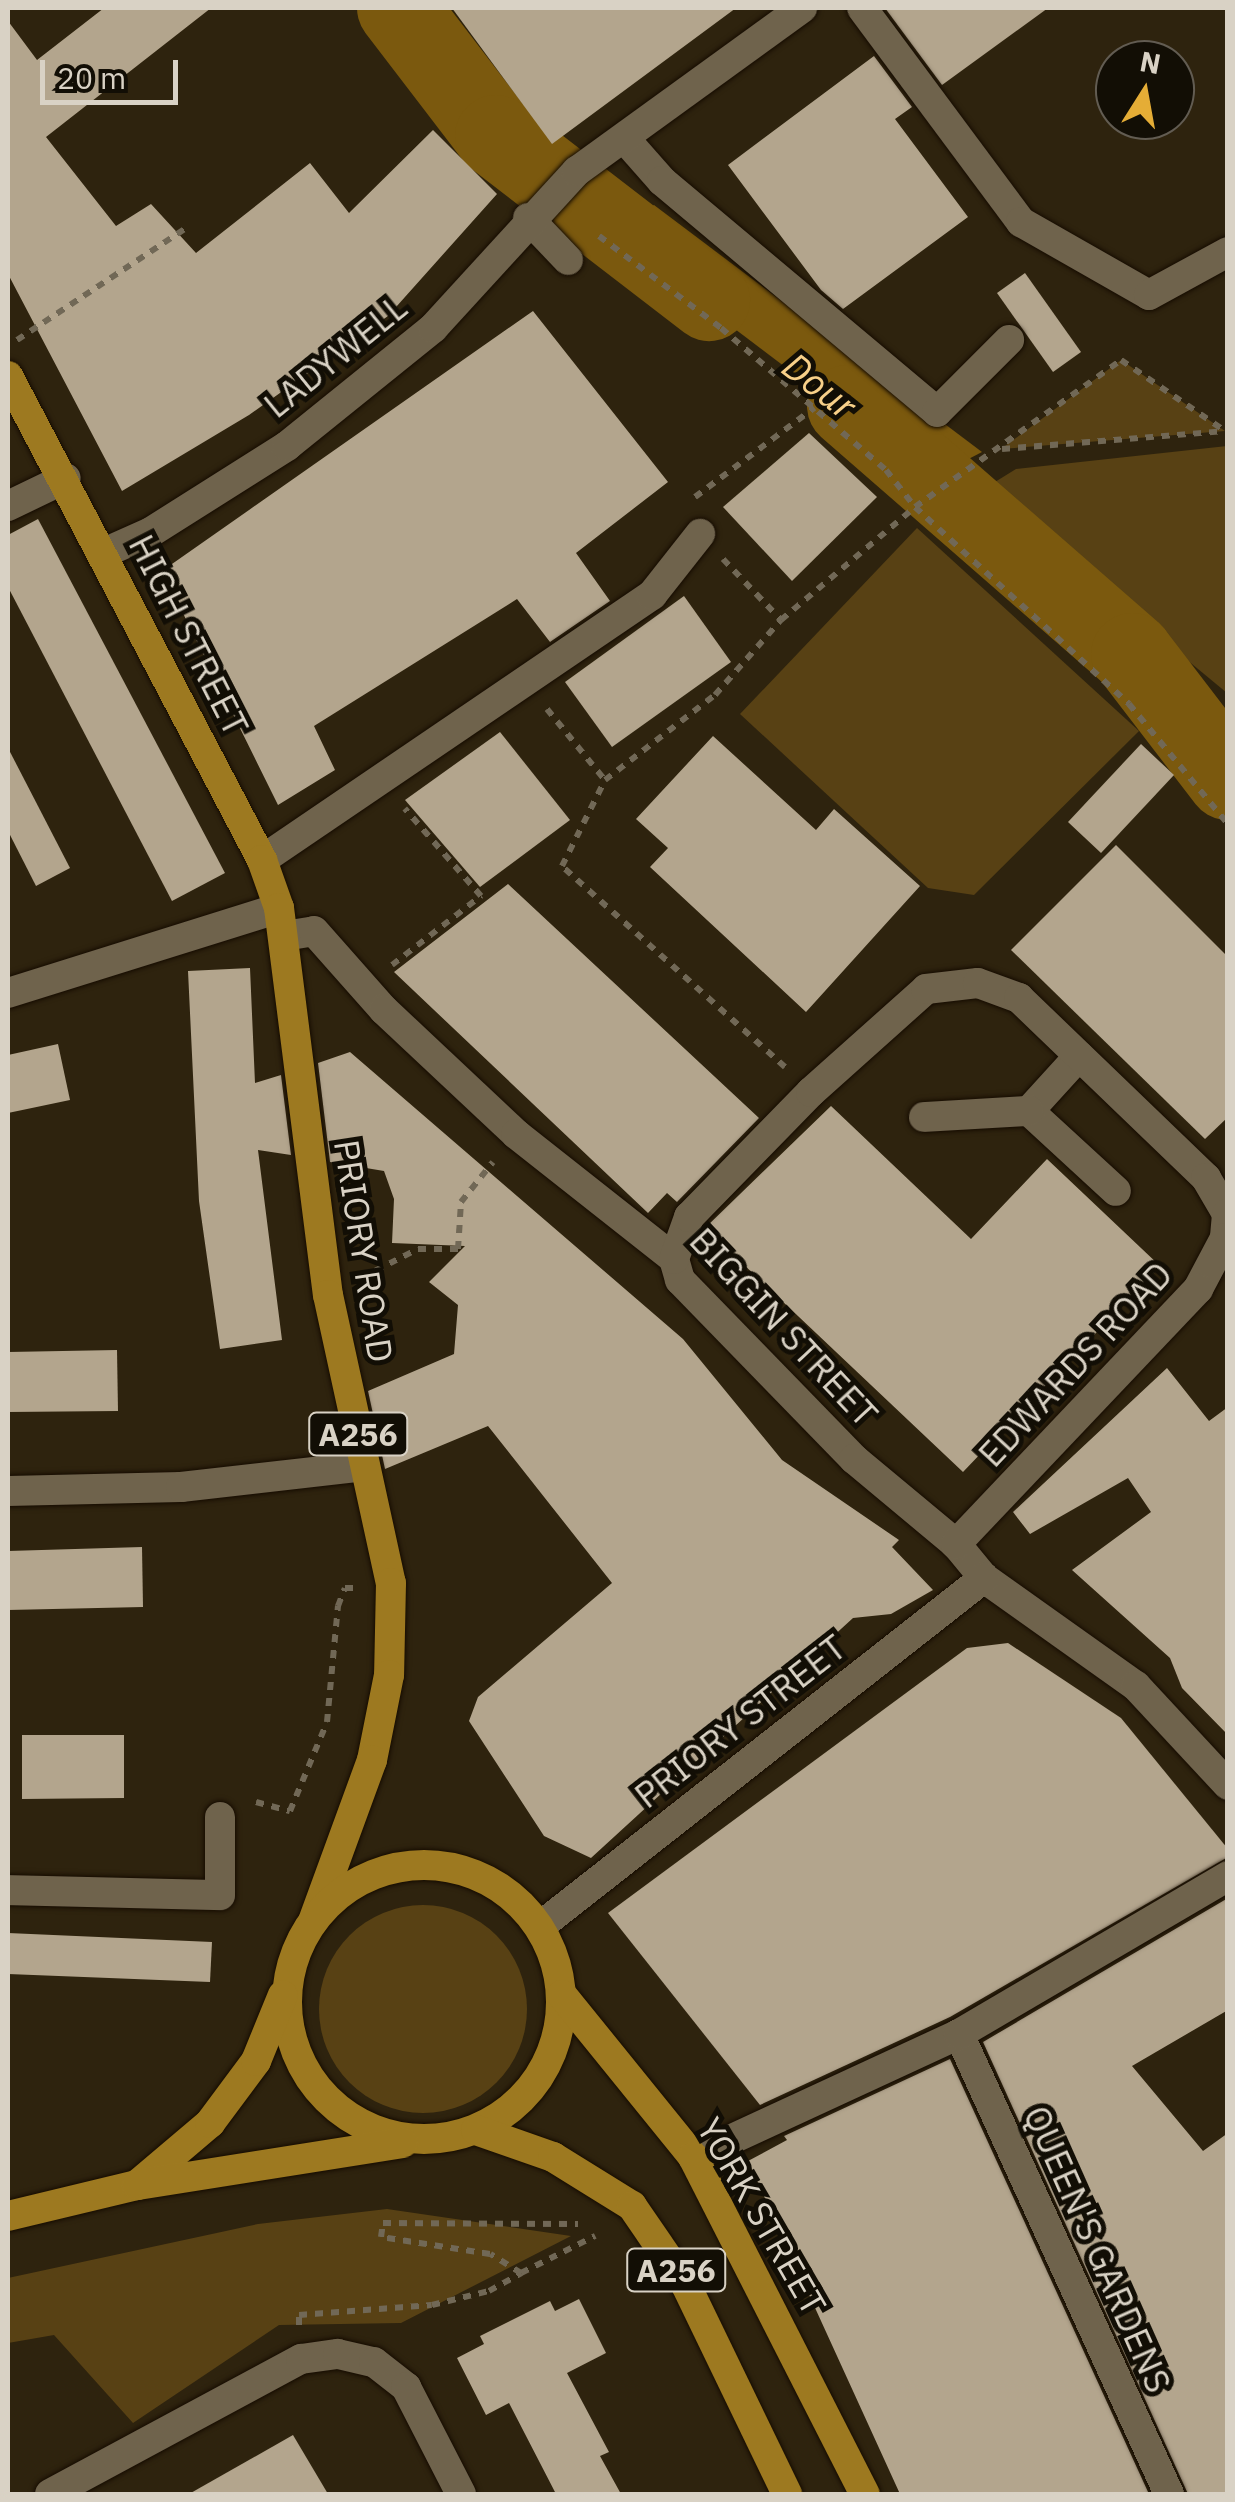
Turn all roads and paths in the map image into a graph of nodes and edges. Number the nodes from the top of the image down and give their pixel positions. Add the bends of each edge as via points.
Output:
1 (802, 8) edge
2 (862, 8) edge
3 (625, 139) junction
4 (539, 208) junction
5 (189, 226) dead end
6 (1228, 252) edge
7 (568, 260) dead end
8 (1010, 340) dead end
9 (8, 346) edge
10 (8, 376) edge
11 (814, 408) junction
12 (1226, 430) edge
13 (1000, 449) junction
14 (66, 478) junction
15 (8, 506) edge
16 (915, 507) junction
17 (700, 534) junction
18 (104, 552) junction
19 (781, 620) junction
20 (524, 681) junction
21 (605, 780) junction
22 (382, 782) junction
23 (1228, 824) edge
24 (262, 860) junction
25 (282, 922) junction
26 (364, 986) junction
27 (8, 993) edge
28 (1078, 1056) junction
29 (812, 1092) junction
30 (1029, 1111) junction
31 (924, 1117) dead end
32 (516, 1134) junction
33 (1116, 1191) dead end
34 (1227, 1214) edge
35 (674, 1259) junction
36 (328, 1294) junction
37 (365, 1466) junction
38 (8, 1491) edge
39 (956, 1544) junction
40 (984, 1578) junction
41 (358, 1588) dead end
42 (1228, 1785) edge
43 (290, 1811) dead end
44 (220, 1817) dead end
45 (1228, 1876) edge
46 (8, 1890) edge
47 (312, 1922) junction
48 (543, 1924) junction
49 (288, 1983) junction
50 (562, 1995) junction
51 (960, 2034) junction
52 (476, 2130) junction
53 (422, 2140) junction
54 (693, 2157) junction
55 (137, 2186) junction
56 (8, 2216) edge
57 (578, 2224) dead end
58 (595, 2236) dead end
59 (521, 2272) junction
60 (300, 2359) junction
61 (50, 2494) edge
62 (461, 2494) edge
63 (788, 2494) edge
64 (865, 2494) edge
65 (1169, 2494) edge

1 - 3 street, LADYWELL
2 - 6 street via 1021,222 1148,295
3 - 4 street, LADYWELL via 577,171
3 - 8 street via 662,181 937,412
4 - 7 street
4 - 11 path via 593,232
4 - 18 street, LADYWELL via 433,328 287,446 152,532
5 - 9 path
10 - 14 main road, HIGH STREET / A256
11 - 16 path via 886,470
11 - 17 path via 694,498
12 - 13 path
12 - 13 path via 1121,360
13 - 16 path
14 - 15 street
14 - 18 main road, HIGH STREET / A256
16 - 19 path
16 - 23 path via 1129,704
17 - 19 path
17 - 20 street via 652,594
18 - 24 main road, HIGH STREET / A256
19 - 21 path via 715,695
20 - 21 path
20 - 22 street
21 - 29 path via 562,866
22 - 24 street
22 - 26 path via 480,896
24 - 25 main road, HIGH STREET / A256
25 - 26 street, BIGGIN STREET via 314,932
25 - 27 street
25 - 36 main road, PRIORY ROAD / A256
26 - 32 street, BIGGIN STREET
28 - 29 street, EDWARDS ROAD via 1019,998 978,984 926,989
28 - 30 street
28 - 34 street, EDWARDS ROAD via 1206,1178
29 - 35 street, EDWARDS ROAD via 689,1217
30 - 31 street
30 - 33 street
32 - 35 street, BIGGIN STREET
32 - 36 path via 461,1202 458,1249 418,1249
34 - 39 street, EDWARDS ROAD via 1218,1259 1198,1289
35 - 39 street, BIGGIN STREET via 680,1280 854,1459
36 - 37 main road, PRIORY ROAD / A256
37 - 38 street via 182,1500
37 - 47 main road, PRIORY ROAD / A256 via 390,1583 389,1675 372,1760
39 - 40 street, BIGGIN STREET
40 - 42 street, BIGGIN STREET via 1136,1686
40 - 48 street, PRIORY STREET
41 - 43 path via 346,1588 338,1606 327,1722
44 - 46 street via 220,1895
45 - 51 street
47 - 48 main road via 338,1894 370,1876 405,1866 442,1866 510,1894
47 - 49 main road
48 - 50 main road
49 - 53 main road via 288,2022 298,2059 319,2092 366,2126
49 - 55 main road via 256,2061 210,2123
50 - 52 main road via 552,2056 533,2087
50 - 54 main road, YORK STREET / A256
51 - 54 street
51 - 65 street, QUEEN'S GARDENS
52 - 53 main road
52 - 63 main road, A256 via 553,2156 632,2206 686,2285
53 - 55 main road
54 - 64 main road, YORK STREET / A256
55 - 56 main road
57 - 59 path via 383,2223 381,2237 490,2254
58 - 59 path
59 - 60 path via 489,2291 432,2305 299,2315
60 - 61 street
60 - 62 street via 338,2354 374,2362 406,2387

